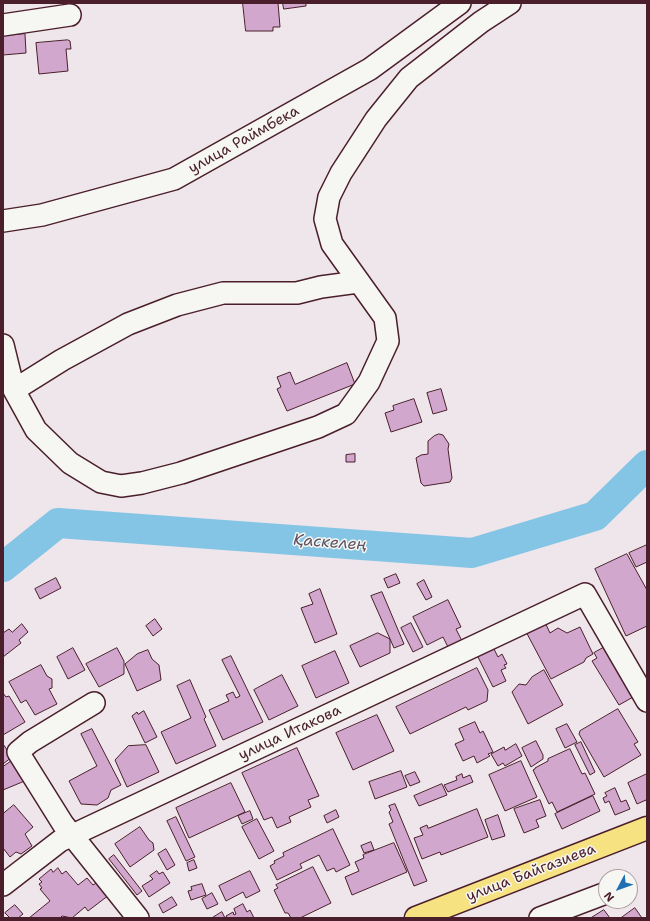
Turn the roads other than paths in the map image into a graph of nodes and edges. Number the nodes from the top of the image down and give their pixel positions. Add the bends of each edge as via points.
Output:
1 (460, 3) edge
2 (510, 3) edge
3 (70, 15) dead end
4 (3, 25) edge
5 (3, 221) edge
6 (358, 282) junction
7 (3, 346) edge
8 (14, 390) junction
9 (647, 701) edge
10 (94, 703) dead end
11 (647, 828) edge
12 (73, 835) junction
13 (3, 884) edge
14 (598, 896) edge
15 (130, 915) edge
16 (416, 918) edge
17 (540, 918) edge

1 - 5 street, улица Раймбека via 370,69 174,180 42,215
2 - 6 street via 481,22 409,78 376,119 341,173 329,197 325,219 332,244
3 - 4 street
6 - 8 street via 297,293 223,293 177,305 128,324
6 - 8 street via 385,318 388,341 369,382 346,414 318,427 181,473 121,486 101,482 70,463 36,430
7 - 8 street
9 - 12 street, улица Итакова via 585,594
10 - 12 street via 18,752 59,818
11 - 16 main road, улица Байгазиева
12 - 13 street, улица Итакова via 60,841
12 - 15 street
14 - 17 street

